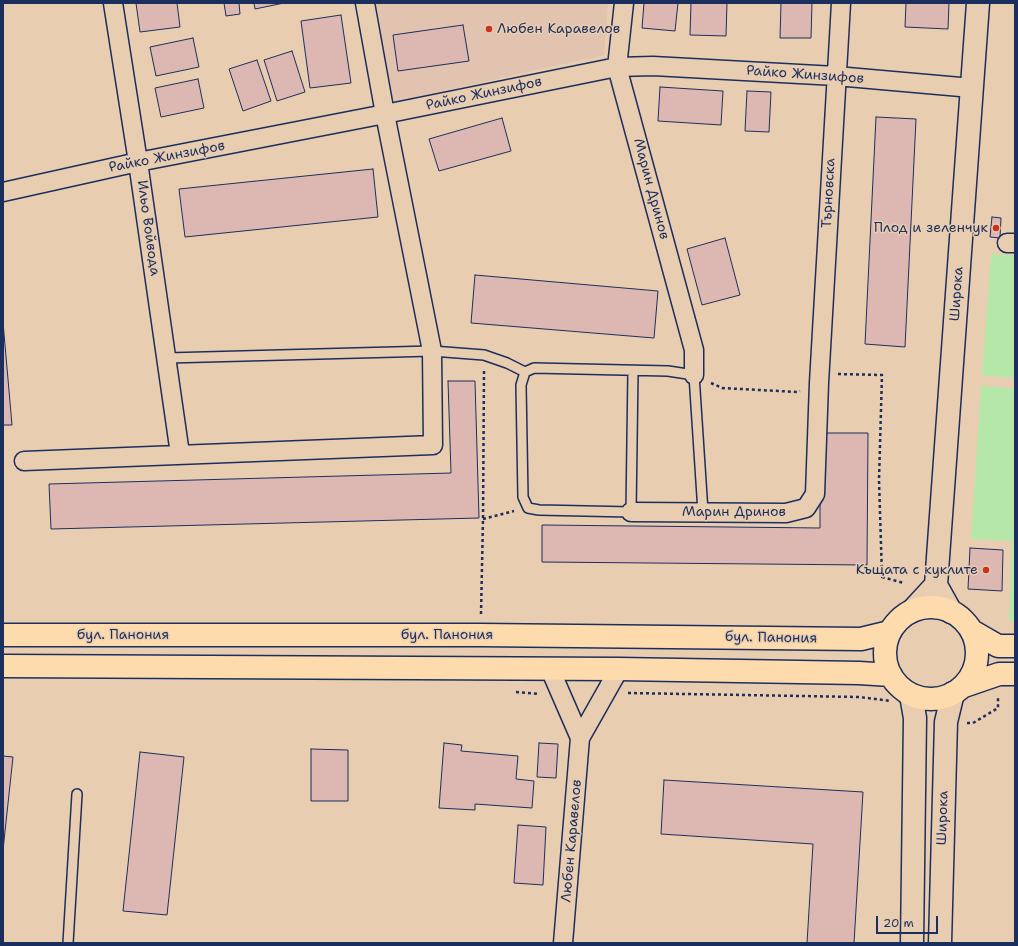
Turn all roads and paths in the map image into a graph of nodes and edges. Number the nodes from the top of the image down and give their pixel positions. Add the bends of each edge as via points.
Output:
1 (113, 3) edge
2 (365, 3) edge
3 (624, 3) edge
4 (841, 3) edge
5 (978, 3) edge
6 (617, 67) junction
7 (836, 76) junction
8 (972, 88) junction
9 (385, 114) junction
10 (138, 162) junction
11 (3, 192) edge
12 (432, 351) junction
13 (484, 355) junction
14 (167, 358) junction
15 (632, 371) junction
16 (525, 372) junction
17 (694, 375) junction
18 (819, 383) junction
19 (180, 454) junction
20 (24, 461) dead end
21 (528, 508) junction
22 (631, 512) junction
23 (703, 512) junction
24 (483, 519) junction
25 (904, 583) dead end
26 (936, 584) junction
27 (912, 611) junction
28 (951, 612) junction
29 (972, 631) junction
30 (890, 632) junction
31 (3, 635) edge
32 (480, 635) junction
33 (1015, 646) edge
34 (3, 666) edge
35 (550, 669) junction
36 (619, 669) junction
37 (1015, 674) edge
38 (891, 675) junction
39 (959, 690) junction
40 (515, 692) dead end
41 (605, 693) junction
42 (911, 695) junction
43 (562, 696) junction
44 (915, 718) junction
45 (580, 738) junction
46 (77, 794) dead end
47 (68, 943) edge
48 (563, 943) edge
49 (912, 943) edge
50 (940, 943) edge

1 - 10 street, Ильо Войвода
2 - 9 street
3 - 6 street, Марин Дринов
4 - 7 street, Търновска
5 - 8 main road, Широка
6 - 7 street, Райко Жинзифов via 653,66
6 - 9 street, Райко Жинзифов
6 - 17 street, Марин Дринов via 694,350
7 - 8 street, Райко Жинзифов
7 - 18 street, Търновска
8 - 26 main road, Широка
9 - 10 street, Райко Жинзифов
9 - 12 street
10 - 11 street, Райко Жинзифов
10 - 14 street, Ильо Войвода
12 - 13 lane
12 - 14 lane
12 - 19 street via 433,445
13 - 16 lane
13 - 24 path
14 - 19 street, Ильо Войвода
15 - 16 lane via 534,368
15 - 17 lane via 668,371
15 - 22 lane
16 - 21 lane via 521,385 523,497
17 - 18 path via 722,388 798,392
17 - 23 lane
18 - 23 street, Марин Дринов via 815,494 806,508 786,513
18 - 25 path via 840,373 882,375 879,480 882,577
19 - 20 street
21 - 22 lane
21 - 24 path
22 - 23 street, Марин Дринов
24 - 32 path
26 - 27 main road
26 - 28 main road
27 - 28 main road via 932,607
27 - 30 main road via 899,620
28 - 29 main road
29 - 33 main road via 998,646
29 - 39 main road via 976,642 975,666 971,676
30 - 32 main road, бул. Панония via 861,639
30 - 38 main road via 886,642 886,653
31 - 32 main road, бул. Панония
34 - 35 main road
35 - 36 main road
35 - 43 street, Любен Каравелов
36 - 38 main road
36 - 41 street, Любен Каравелов
37 - 39 main road via 999,674
38 - 42 main road
39 - 42 main road via 944,698
39 - 50 main road, Широка via 946,722
40 - 43 path
41 - 44 path via 859,697 894,701 904,717
41 - 45 street, Любен Каравелов
42 - 44 main road, Широка
43 - 45 street, Любен Каравелов
44 - 49 main road, Широка
45 - 48 street, Любен Каравелов
46 - 47 lane

